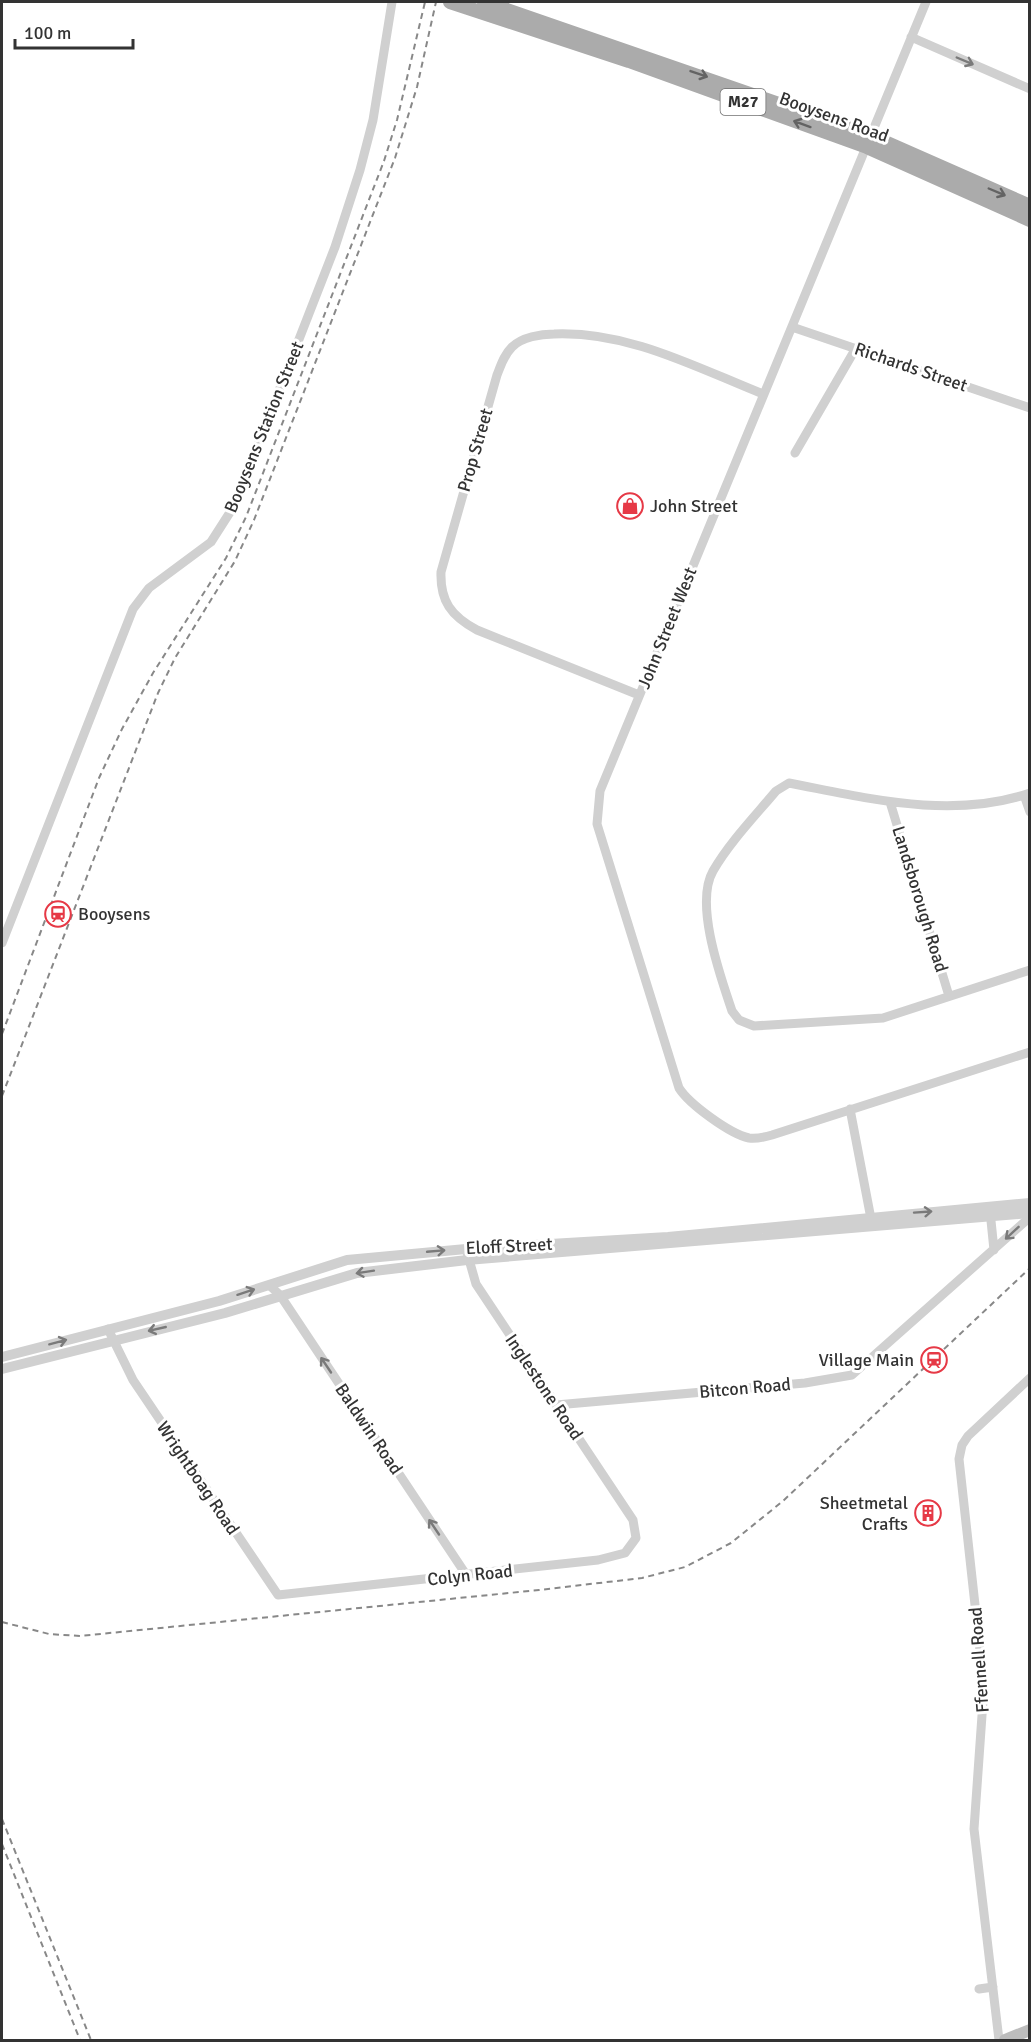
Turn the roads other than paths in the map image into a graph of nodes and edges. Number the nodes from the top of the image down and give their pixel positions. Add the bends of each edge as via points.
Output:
1 (392, 2) edge
2 (450, 2) edge
3 (484, 2) edge
4 (926, 2) edge
5 (911, 38) junction
6 (1029, 89) edge
7 (869, 141) junction
8 (1029, 206) edge
9 (1029, 220) edge
10 (792, 327) junction
11 (856, 348) junction
12 (763, 394) junction
13 (1029, 408) edge
14 (795, 453) dead end
15 (639, 695) junction
16 (1027, 794) edge
17 (890, 802) junction
18 (1029, 812) edge
19 (2, 943) edge
20 (1029, 970) edge
21 (949, 996) junction
22 (1029, 1052) edge
23 (850, 1108) junction
24 (1029, 1203) edge
25 (990, 1212) junction
26 (1029, 1215) edge
27 (872, 1221) junction
28 (994, 1250) junction
29 (466, 1254) junction
30 (269, 1285) junction
31 (280, 1295) junction
32 (187, 1309) junction
33 (191, 1321) junction
34 (113, 1327) junction
35 (116, 1339) junction
36 (2, 1358) edge
37 (2, 1369) edge
38 (1029, 1378) edge
39 (556, 1405) junction
40 (633, 1520) joint
41 (467, 1576) junction
42 (278, 1595) joint
43 (993, 1987) junction
44 (979, 1989) dead end
45 (1029, 2030) edge
46 (999, 2040) edge
47 (1005, 2040) edge

1 - 19 street, Booysens Station Street via 373,120 360,170 234,506 211,542 149,588 133,609
7 -> 2 main road, Booysens Road / M27
3 -> 7 main road, Booysens Road / M27
4 - 5 street, John Street West
5 -> 6 street
5 - 7 street, John Street West
7 -> 8 main road, Booysens Road / M27
7 - 9 main road, Booysens Road / M27
7 - 10 street, John Street West
10 - 11 street, Richards Street
10 - 12 street, John Street West
11 - 13 street, Richards Street
11 - 14 street
12 - 15 street, John Street West
12 - 15 street, Prop Street via 632,342 587,333 545,334 513,345 497,375 441,572 444,600 460,621 477,630
15 - 23 street, John Street West via 600,791 597,824 680,1088 690,1101 748,1137 772,1135
16 - 17 street via 973,806
16 - 18 street
17 - 21 street, Landsborough Road
17 - 21 street via 789,783 771,797 708,883 712,946 732,1011 744,1023 766,1027 883,1018
20 - 21 street
22 - 23 street, John Street West
23 - 27 street
24 - 25 street, Eloff Street
25 - 26 street, Eloff Street
25 - 27 street, Eloff Street
25 - 28 street
26 -> 28 street, Bitcon Road
27 - 29 street, Eloff Street
28 - 39 street, Bitcon Road via 852,1376
30 -> 29 street, Eloff Street via 346,1260
29 -> 31 street, Eloff Street via 357,1273
29 - 39 street, Inglestone Road via 476,1284
30 - 31 street, Baldwin Road
32 -> 30 street, Eloff Street
31 - 33 street, Eloff Street
41 -> 31 street, Baldwin Road
32 - 33 street
32 - 34 street, Eloff Street
33 -> 35 street, Eloff Street
34 - 35 street, Wrightboag Road
36 -> 34 street, Eloff Street
35 - 37 street, Eloff Street
35 - 42 street, Wrightboag Road via 121,1358 147,1402
38 - 43 street, Ffennell Road via 968,1436 959,1459 984,1687 974,1829
39 - 40 street, Inglestone Road
40 - 41 street, Colyn Road via 636,1530 632,1546 615,1557
41 - 42 street, Colyn Road
43 - 44 street
43 - 46 street, Ffennell Road
45 - 47 main road

